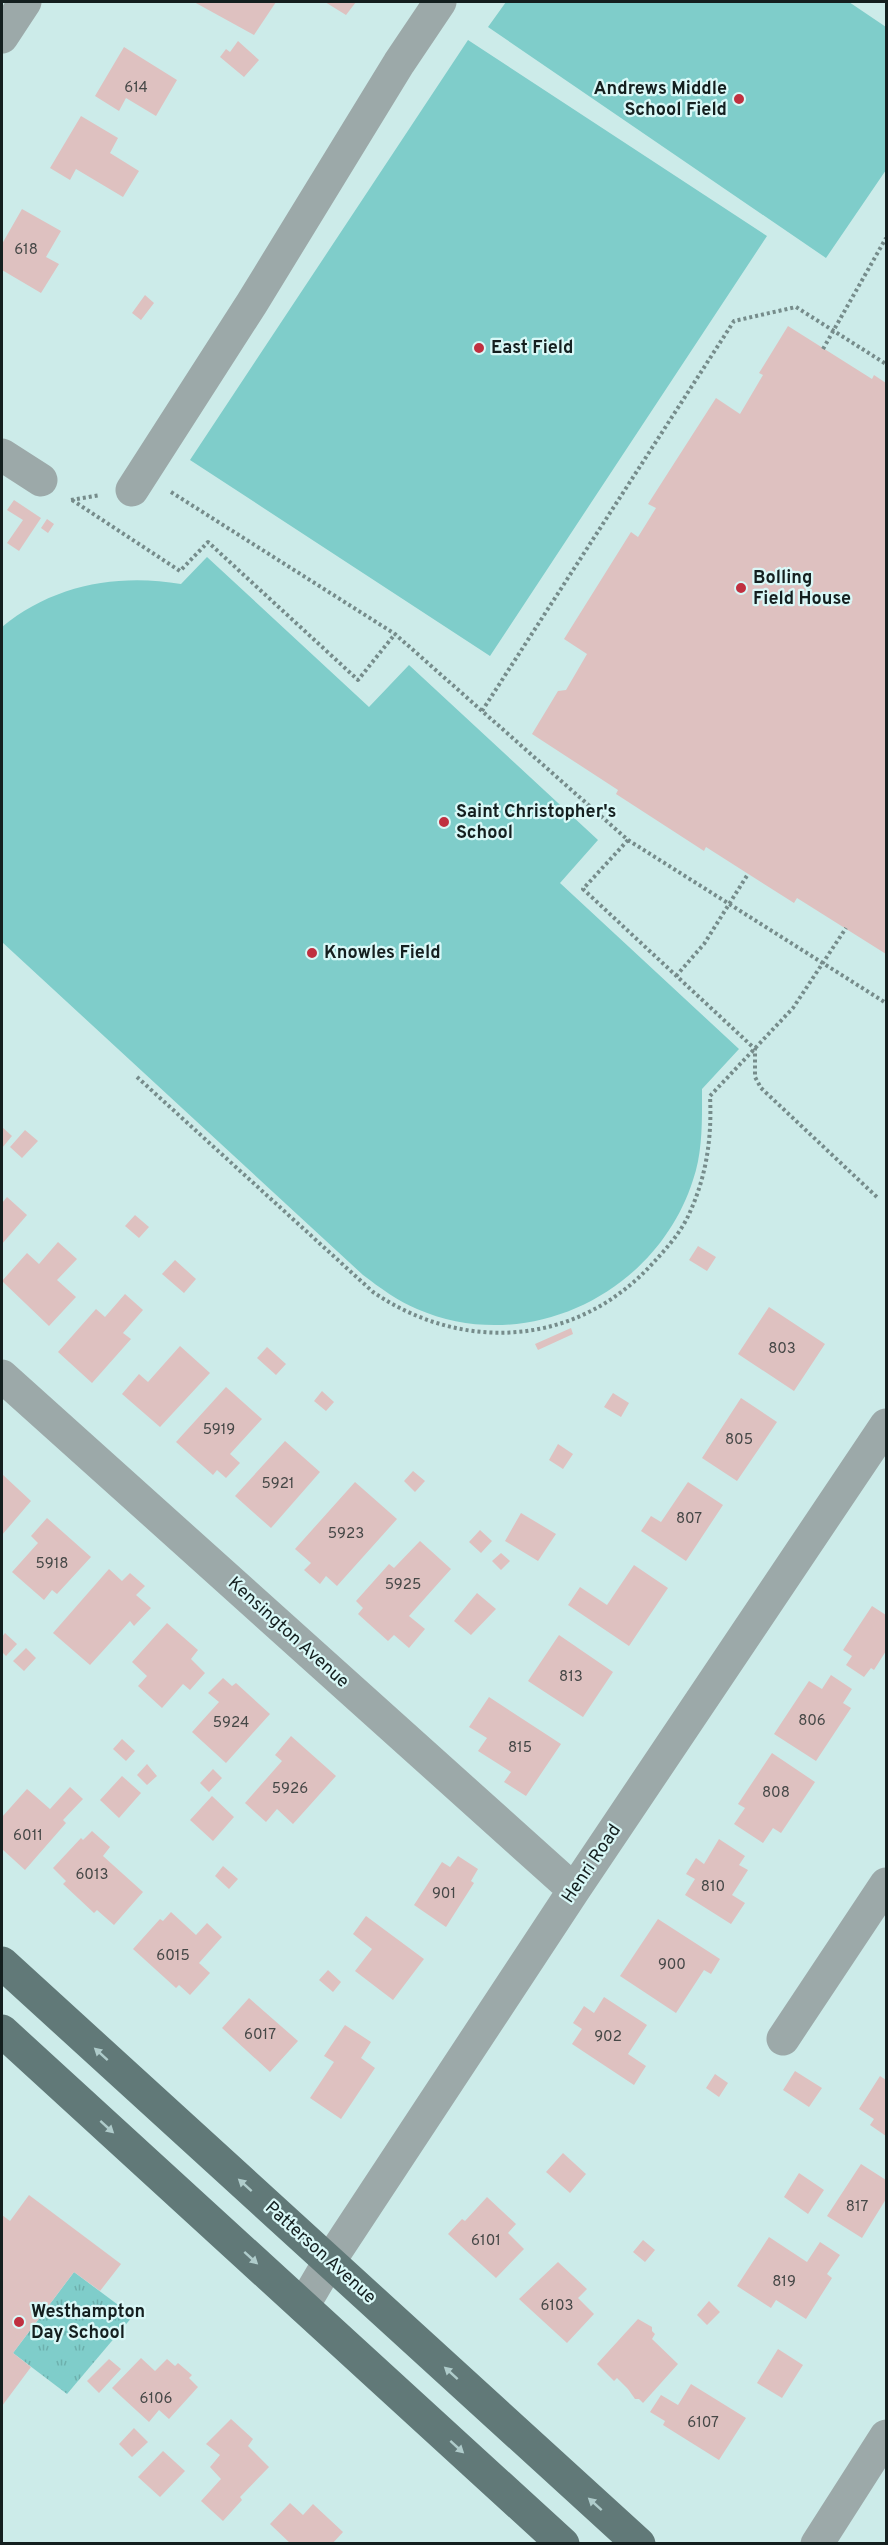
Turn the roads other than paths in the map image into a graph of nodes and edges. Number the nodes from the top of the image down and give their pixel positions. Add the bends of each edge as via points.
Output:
1 (24, 2) edge
2 (440, 2) edge
3 (2, 37) edge
4 (2, 455) edge
5 (41, 480) road end
6 (132, 490) road end
7 (2, 1376) edge
8 (886, 1425) edge
9 (886, 1884) edge
10 (574, 1890) junction
11 (2, 1963) edge
12 (2, 2031) edge
13 (783, 2039) dead end
14 (329, 2262) junction
15 (303, 2306) junction
16 (886, 2436) edge
17 (563, 2544) edge
18 (639, 2544) edge
19 (817, 2544) edge

1 - 3 street
2 - 6 street
4 - 5 street
7 - 10 street, Kensington Avenue
8 - 10 street, Henri Road
9 - 13 street
10 - 14 street, Henri Road
14 -> 11 main road, Patterson Avenue
12 -> 15 main road
14 - 15 street, Henri Road
18 -> 14 main road, Patterson Avenue
15 -> 17 main road
16 - 19 street

